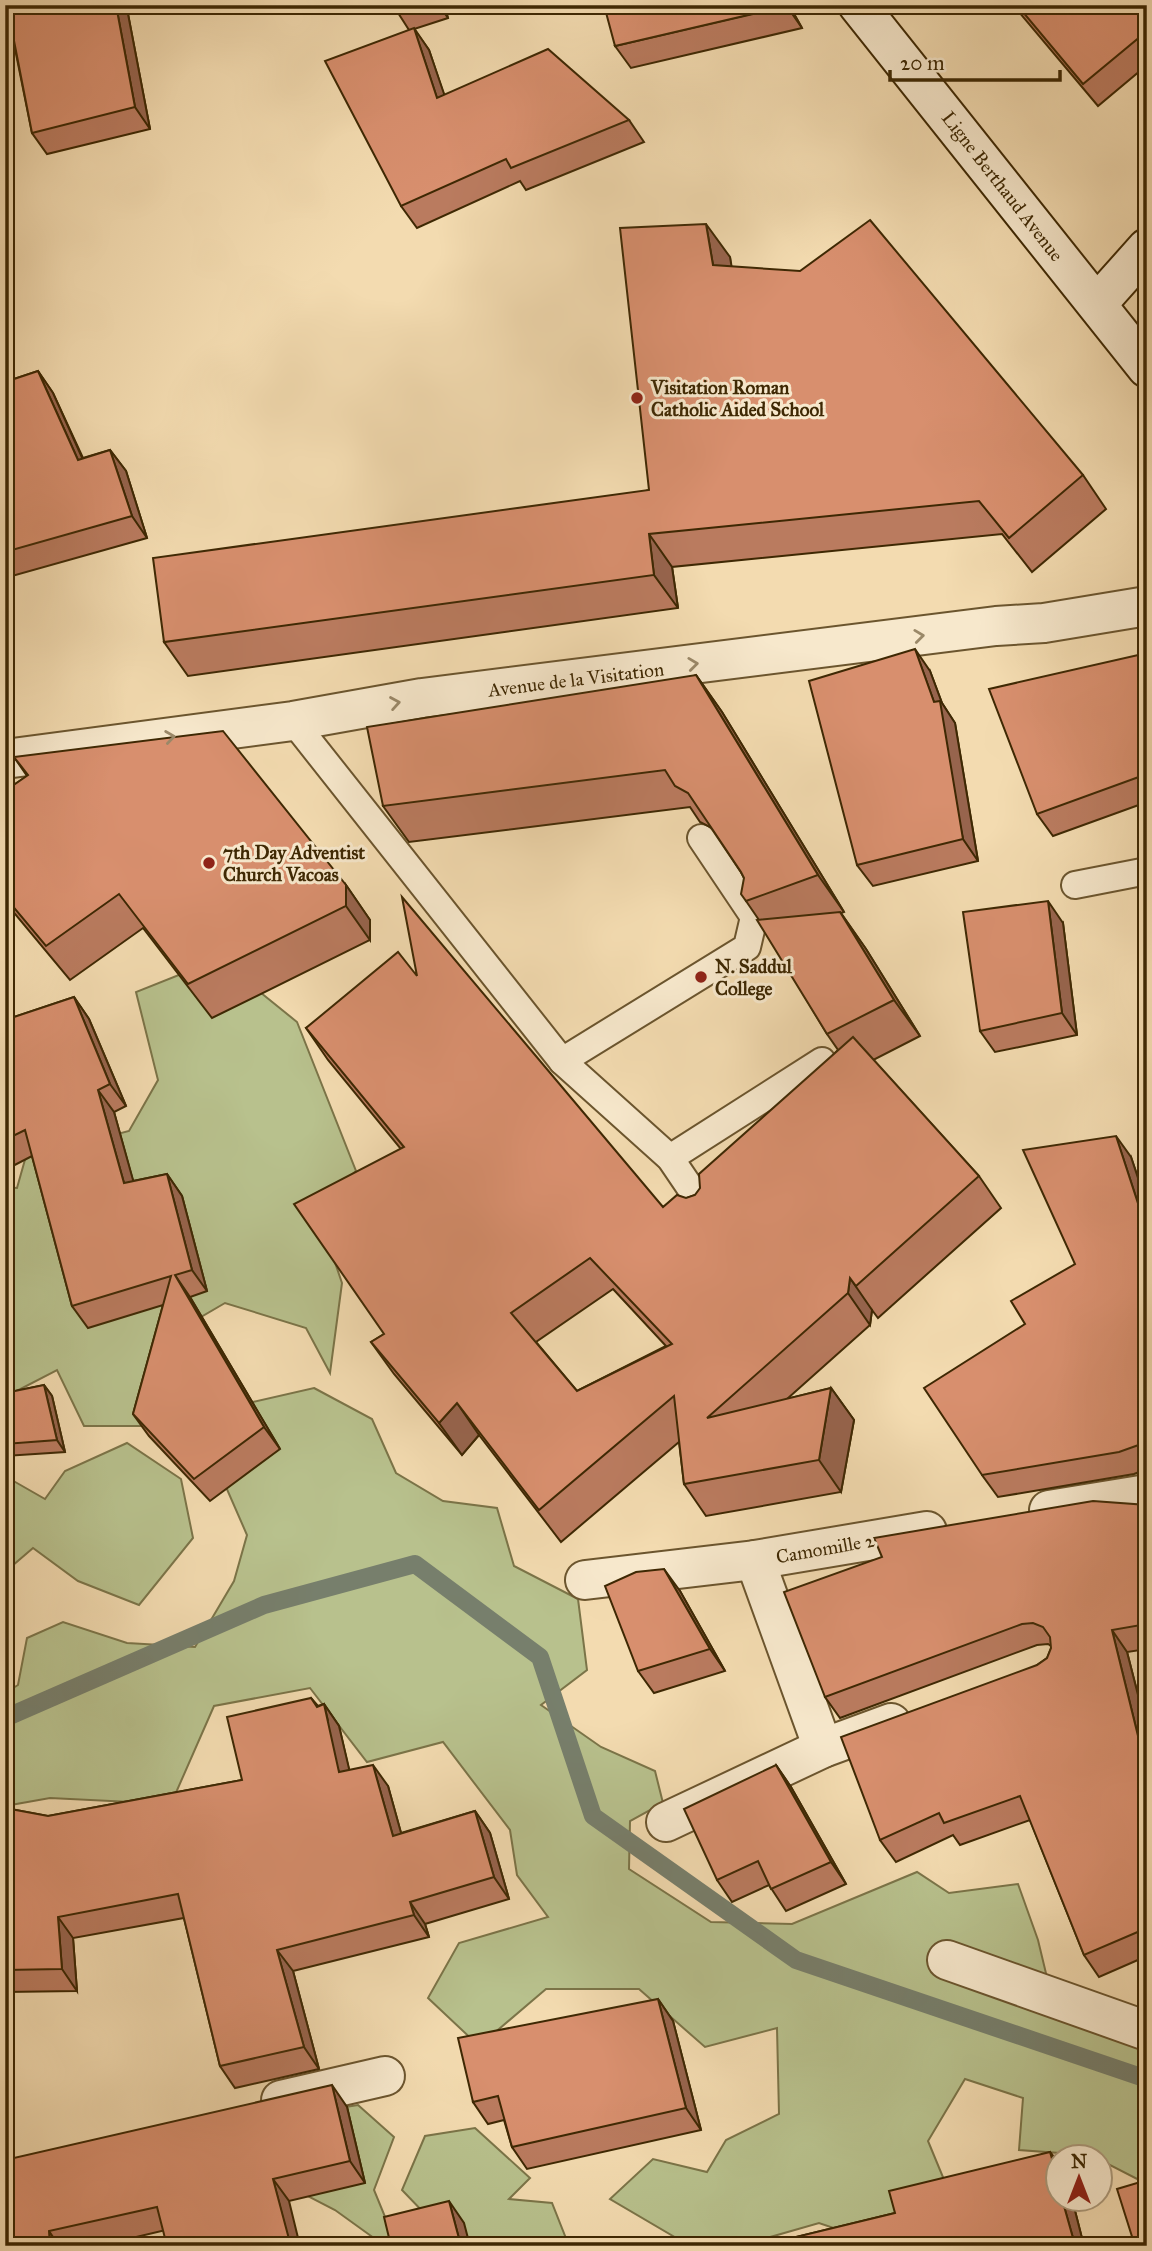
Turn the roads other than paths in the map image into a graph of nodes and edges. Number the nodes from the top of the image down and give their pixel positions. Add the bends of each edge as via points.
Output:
1 (858, 5) edge
2 (1147, 248) edge
3 (1097, 304) junction
4 (1147, 368) edge
5 (1147, 606) edge
6 (293, 721) junction
7 (5, 759) edge
8 (701, 838) edge
9 (1147, 871) edge
10 (1075, 885) dead end
11 (562, 1061) junction
12 (822, 1061) edge
13 (670, 1158) junction
14 (708, 1214) edge
15 (1147, 1494) edge
16 (1012, 1516) edge
17 (958, 1525) edge
18 (755, 1560) junction
19 (585, 1580) dead end
20 (928, 1709) edge
21 (823, 1748) junction
22 (666, 1822) dead end
23 (947, 1960) dead end
24 (1147, 2031) edge
25 (385, 2076) dead end
26 (249, 2107) edge

1 - 3 street, Ligne Berthaud Avenue
2 - 3 street
3 - 4 street, Ligne Berthaud Avenue
6 -> 5 street, Avenue de la Visitation via 422,698 1044,623
7 -> 6 street, Avenue de la Visitation
6 - 11 lane
8 - 11 lane via 754,918 747,947
9 - 10 lane
11 - 13 lane
12 - 13 lane
13 - 14 lane
15 - 16 street
17 - 18 street, Camomille 2
18 - 19 street, Camomille 2
18 - 21 street
20 - 21 street
21 - 22 street
23 - 24 street
25 - 26 street

